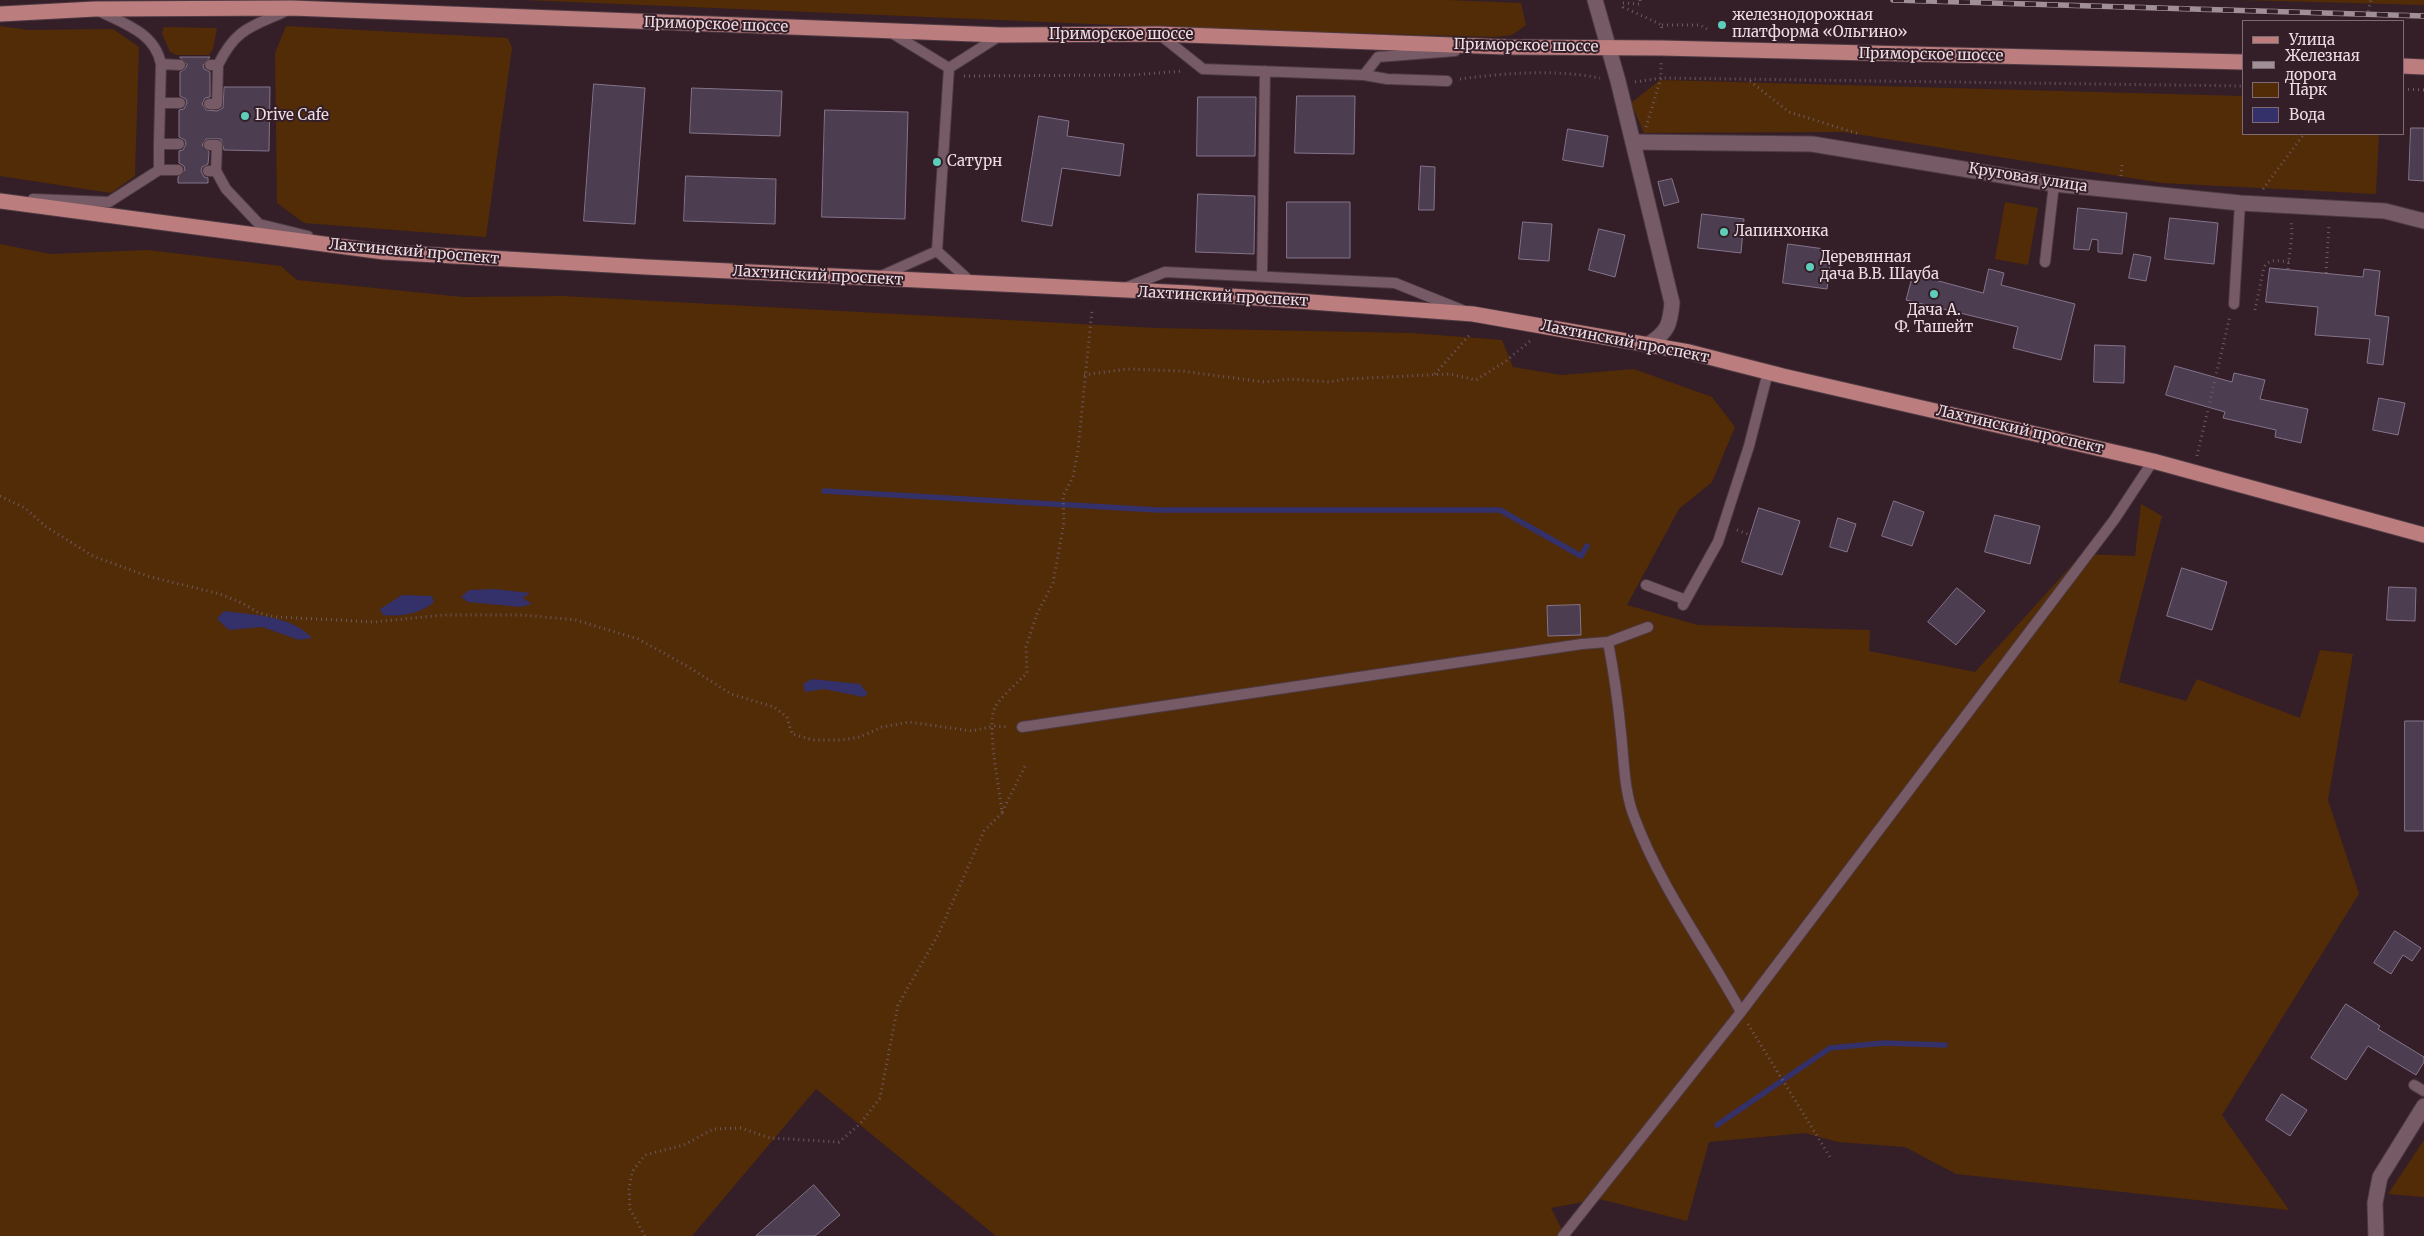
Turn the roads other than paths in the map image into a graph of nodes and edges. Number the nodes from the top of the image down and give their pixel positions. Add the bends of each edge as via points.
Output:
1 (1595, 0) edge
2 (292, 8) junction
3 (95, 9) junction
4 (0, 14) edge
5 (889, 32) junction
6 (1159, 34) junction
7 (1001, 35) junction
8 (1506, 47) junction
9 (1608, 47) junction
10 (2242, 62) edge
11 (161, 64) junction
12 (180, 65) dead end
13 (2404, 66) edge
14 (2424, 67) edge
15 (948, 72) junction
16 (1265, 72) junction
17 (1364, 75) junction
18 (1447, 81) road end
19 (160, 103) junction
20 (180, 103) dead end
21 (210, 104) dead end
22 (1637, 142) junction
23 (160, 144) junction
24 (179, 144) dead end
25 (209, 145) dead end
26 (159, 170) junction
27 (178, 170) dead end
28 (2054, 184) junction
29 (0, 199) edge
30 (2246, 203) junction
31 (2424, 221) edge
32 (372, 251) junction
33 (937, 251) junction
34 (2045, 262) dead end
35 (1262, 276) junction
36 (875, 279) junction
37 (973, 284) junction
38 (1117, 291) junction
39 (2234, 304) road end
40 (1473, 314) junction
41 (1649, 344) junction
42 (1768, 372) junction
43 (2153, 461) junction
44 (2424, 535) edge
45 (1646, 586) dead end
46 (1648, 627) dead end
47 (1608, 642) junction
48 (1022, 728) road end
49 (1741, 1012) junction
50 (2414, 1085) dead end
51 (2424, 1091) edge
52 (2424, 1106) edge
53 (1563, 1236) edge
54 (2376, 1236) edge

1 - 9 street
2 - 3 main road, Приморское шоссе
2 - 5 main road, Приморское шоссе
2 - 21 lane via 239,33 214,65 217,104
3 - 4 main road, Приморское шоссе
3 - 11 lane via 144,34 158,51
5 - 7 main road, Приморское шоссе
5 - 15 lane
6 - 7 main road, Приморское шоссе
6 - 8 main road, Приморское шоссе
6 - 16 lane via 1203,69
7 - 15 lane
8 - 9 main road, Приморское шоссе
8 - 17 lane via 1378,57
9 - 10 main road, Приморское шоссе
9 - 22 street
11 - 12 lane
11 - 19 lane
13 - 14 main road
15 - 33 lane
16 - 17 lane
16 - 35 lane
17 - 18 lane
19 - 20 lane
19 - 23 lane
22 - 28 street, Круговая улица via 1812,144
22 - 41 street via 1672,303 1670,321 1663,336
23 - 24 lane
23 - 26 lane
25 - 32 lane via 216,145 212,171 259,224
26 - 27 lane
26 - 29 lane via 110,202
28 - 30 street, Круговая улица
28 - 34 lane
29 - 32 main road, Лахтинский проспект
30 - 31 street, Круговая улица via 2385,211
30 - 39 lane
32 - 36 main road, Лахтинский проспект
33 - 36 lane
33 - 37 lane
35 - 38 lane via 1165,272
35 - 40 lane via 1395,283
36 - 37 main road, Лахтинский проспект
37 - 38 main road, Лахтинский проспект
38 - 40 main road, Лахтинский проспект via 1189,293
40 - 41 main road, Лахтинский проспект
41 - 42 main road, Лахтинский проспект
42 - 43 main road, Лахтинский проспект
42 - 45 lane via 1749,446 1718,542 1685,603
43 - 44 main road, Лахтинский проспект
43 - 49 lane via 2114,520
46 - 47 lane
47 - 48 lane
47 - 49 lane via 1616,683 1624,768 1634,818 1675,901
49 - 53 lane
50 - 51 lane
52 - 54 street via 2380,1177 2375,1203

